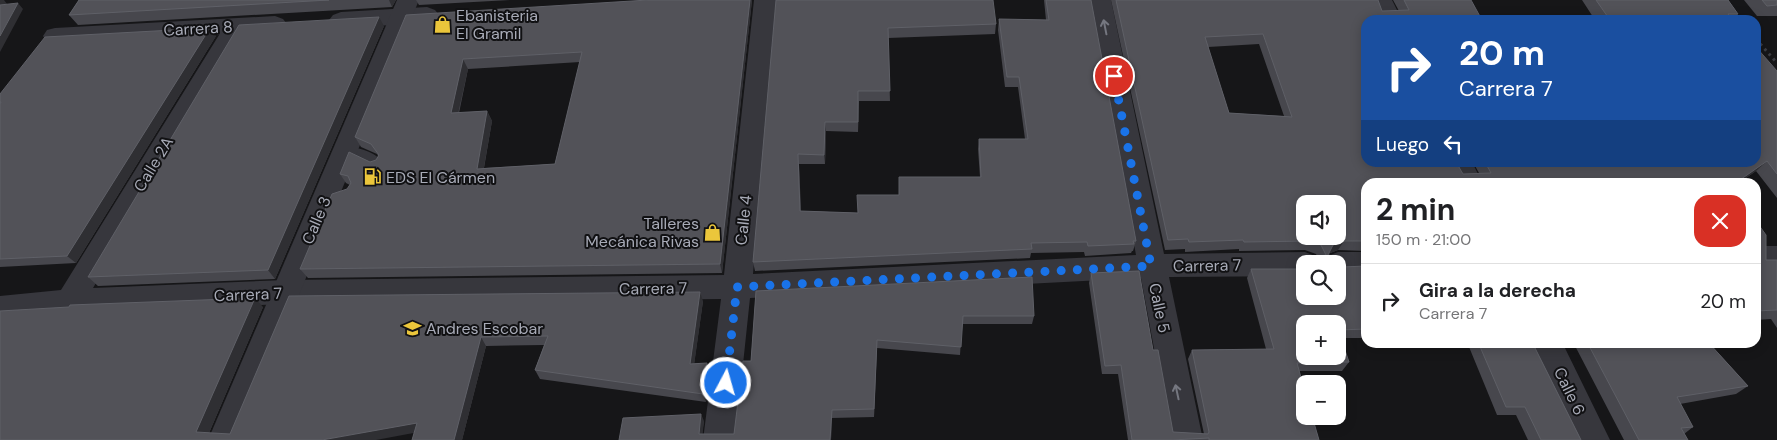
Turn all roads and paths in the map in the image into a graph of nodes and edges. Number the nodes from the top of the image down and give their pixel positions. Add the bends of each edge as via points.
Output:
1 (765, 0) edge
2 (1100, 0) edge
3 (1381, 0) edge
4 (1729, 7) edge
5 (404, 8) edge
6 (449, 13) edge
7 (71, 14) edge
8 (1388, 15) edge
9 (1736, 15) edge
10 (323, 21) edge
11 (294, 23) edge
12 (236, 26) junction
13 (1761, 45) edge
14 (1777, 63) edge
15 (344, 151) junction
16 (375, 164) edge
17 (1761, 257) edge
18 (1777, 257) edge
19 (1296, 264) edge
20 (1346, 264) edge
21 (1361, 264) edge
22 (1151, 266) junction
23 (737, 287) junction
24 (285, 292) junction
25 (70, 301) junction
26 (0, 308) edge
27 (1549, 348) edge
28 (224, 440) edge
29 (719, 440) edge
30 (1187, 440) edge
31 (1594, 440) edge

1 - 23 street, Calle 4
22 -> 2 street, Calle 5
3 - 8 street
4 - 9 path
5 - 6 street
5 - 10 street
5 - 15 street, Calle 3
7 - 12 street, Carrera 8 via 54,36
11 - 12 street, Carrera 8
12 - 25 street, Calle 2A
13 - 14 path
15 - 16 lane via 366,157
15 - 24 street, Calle 3 via 336,195
17 - 18 street
19 - 22 street, Carrera 7
20 - 21 street
22 - 23 street, Carrera 7
30 -> 22 street, Calle 5
23 - 24 street, Carrera 7
23 - 29 street, Calle 4
24 - 25 street, Carrera 7
24 - 28 street, Calle 3
25 - 26 street, Carrera 7
27 - 31 street, Calle 6

